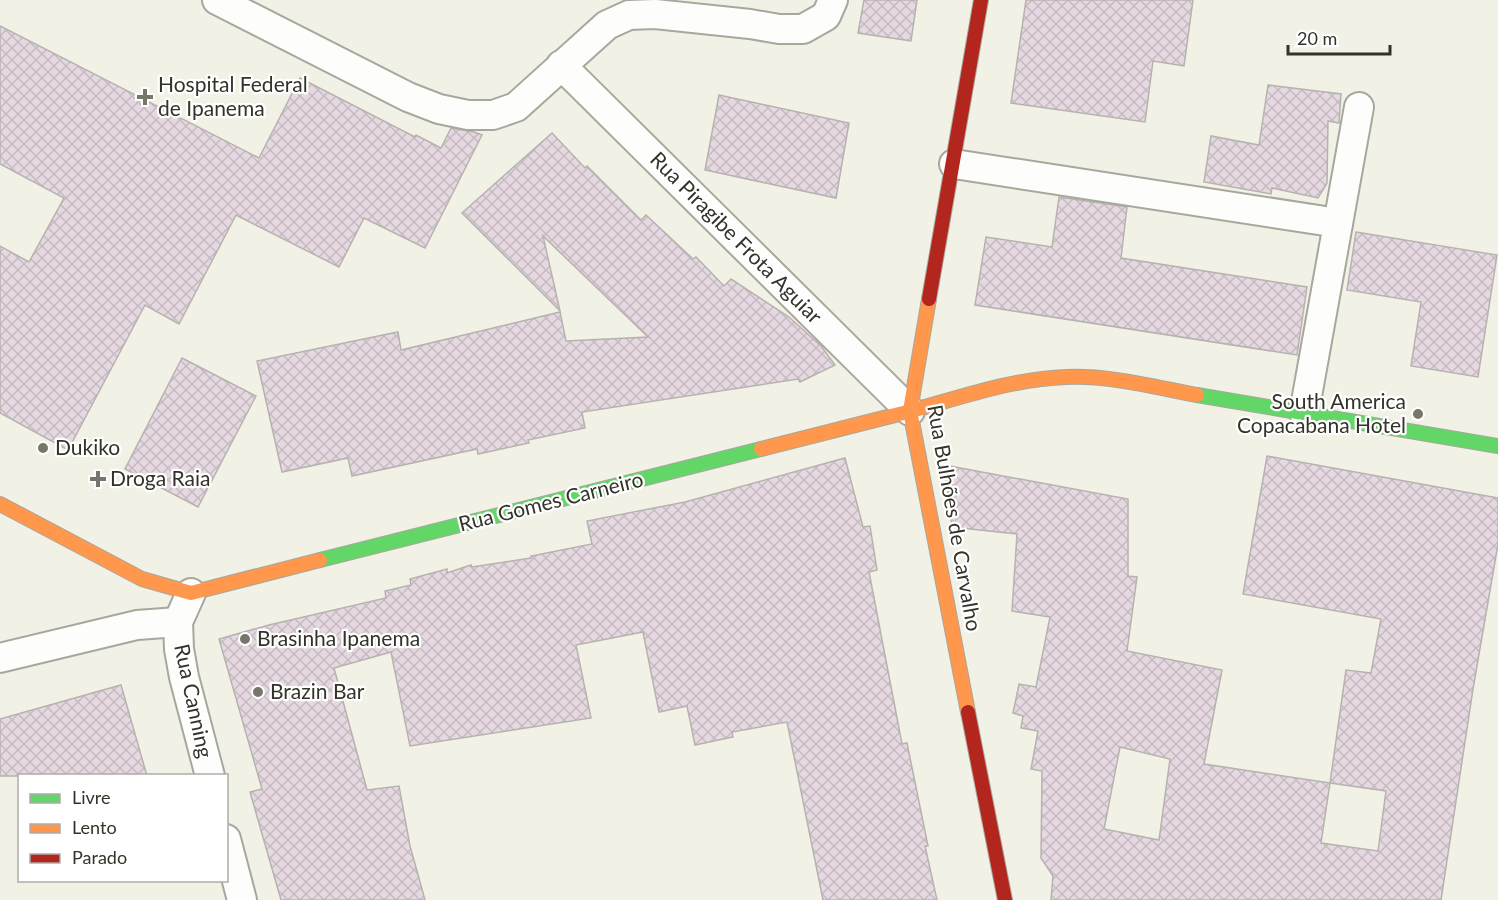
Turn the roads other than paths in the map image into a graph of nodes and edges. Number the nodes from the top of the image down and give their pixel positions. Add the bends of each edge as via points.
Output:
1 (217, 0) edge
2 (833, 0) edge
3 (981, 0) edge
4 (561, 65) junction
5 (1359, 107) dead end
6 (954, 164) junction
7 (1338, 223) junction
8 (910, 411) junction
9 (1304, 413) junction
10 (1498, 446) edge
11 (0, 504) edge
12 (191, 593) junction
13 (178, 622) junction
14 (0, 658) edge
15 (209, 774) edge
16 (228, 847) edge
17 (242, 900) edge
18 (1005, 900) edge

1 - 4 street via 408,97 468,115 493,115 516,107
2 - 4 street via 826,16 803,29 655,14 629,15 607,25
3 - 6 main road, Rua Bulhões de Carvalho
4 - 8 street, Rua Piragibe Frota Aguiar
5 - 7 street
6 - 7 street
6 - 8 main road, Rua Bulhões de Carvalho
7 - 9 street
8 - 9 main road, Rua Gomes Carneiro via 1019,382 1063,377 1099,378
8 - 12 main road, Rua Gomes Carneiro
8 - 18 main road, Rua Bulhões de Carvalho
9 - 10 main road, Rua Gomes Carneiro
11 - 12 main road via 142,579
12 - 13 street, Rua Canning
13 - 14 street via 137,626
13 - 15 street, Rua Canning via 184,676
16 - 17 street

